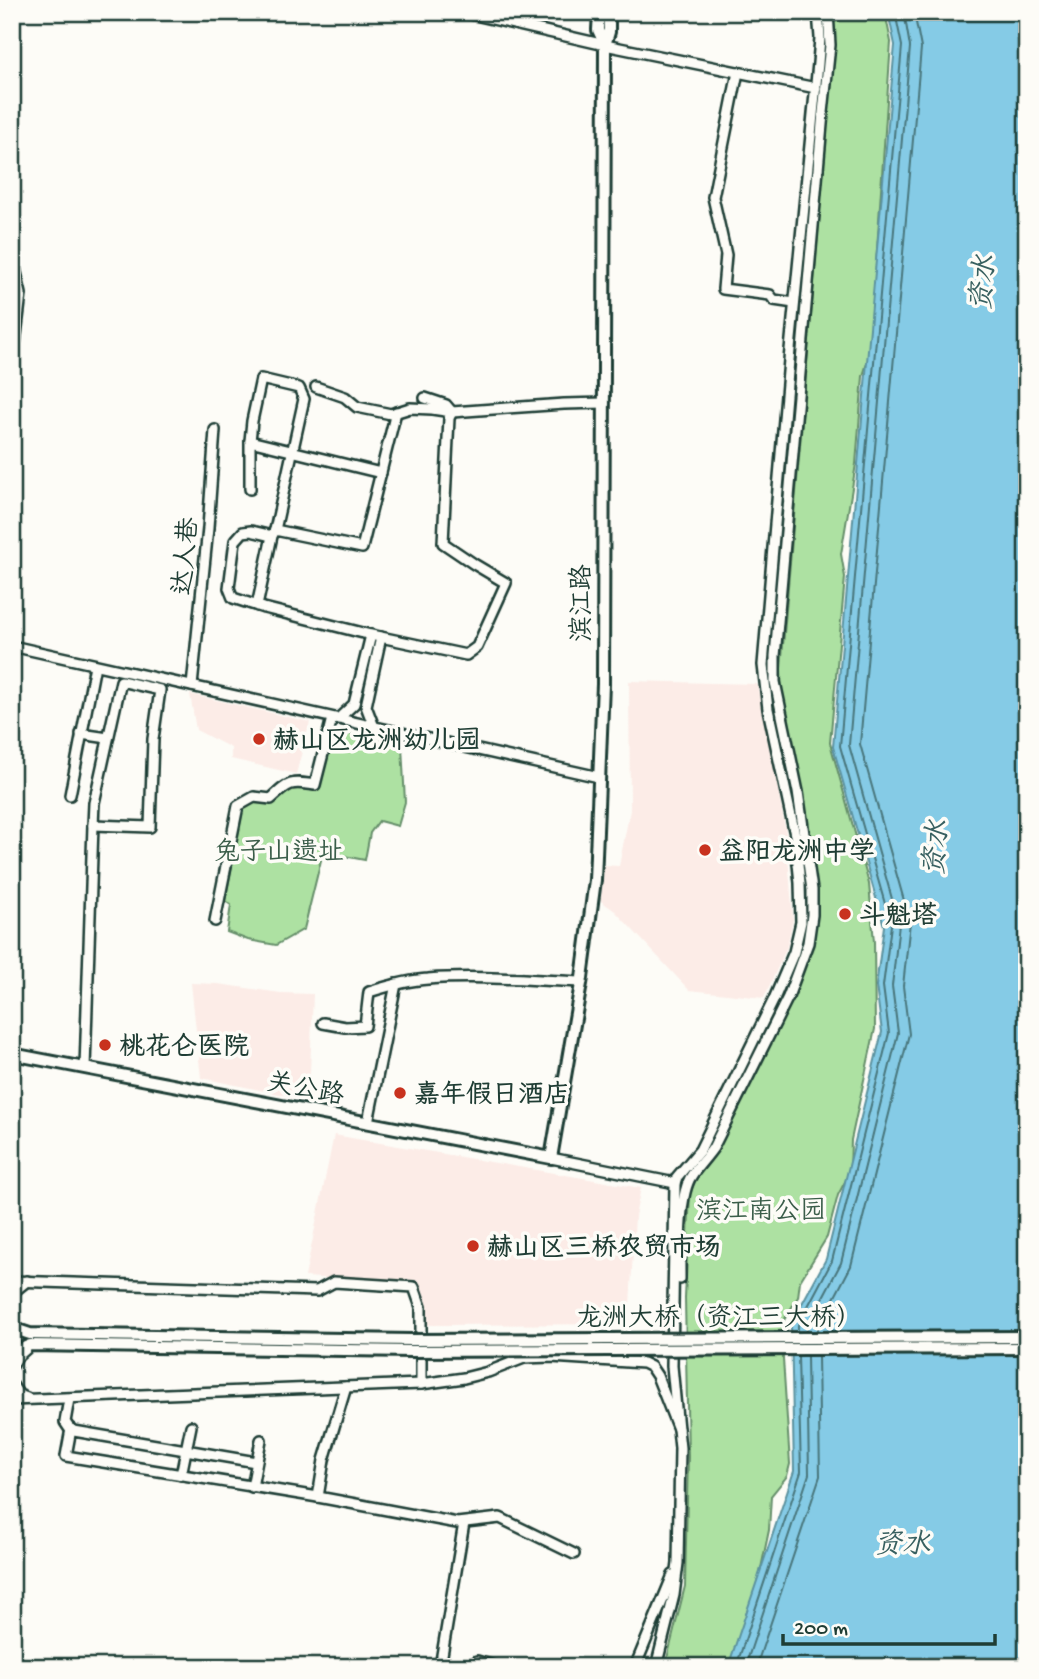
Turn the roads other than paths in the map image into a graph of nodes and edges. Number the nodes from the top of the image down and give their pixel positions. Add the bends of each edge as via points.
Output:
1 (463, 12) edge
2 (598, 12) edge
3 (609, 12) edge
4 (818, 12) edge
5 (828, 12) edge
6 (605, 44) junction
7 (738, 72) junction
8 (816, 88) junction
9 (12, 255) edge
10 (794, 303) junction
11 (12, 369) edge
12 (316, 387) dead end
13 (425, 398) dead end
14 (604, 403) junction
15 (452, 411) junction
16 (396, 412) junction
17 (215, 430) dead end
18 (250, 441) junction
19 (292, 451) junction
20 (381, 473) junction
21 (250, 489) dead end
22 (274, 533) junction
23 (257, 606) junction
24 (376, 636) junction
25 (12, 646) edge
26 (94, 665) junction
27 (192, 686) junction
28 (335, 718) junction
29 (374, 727) junction
30 (81, 734) junction
31 (107, 738) junction
32 (599, 777) junction
33 (70, 795) dead end
34 (93, 825) junction
35 (215, 921) dead end
36 (582, 982) junction
37 (396, 984) junction
38 (323, 1023) dead end
39 (12, 1054) edge
40 (85, 1068) junction
41 (368, 1122) junction
42 (551, 1158) junction
43 (675, 1183) junction
44 (12, 1281) edge
45 (27, 1281) junction
46 (12, 1293) edge
47 (678, 1308) dead end
48 (12, 1319) edge
49 (12, 1328) edge
50 (1027, 1337) edge
51 (30, 1340) junction
52 (411, 1345) junction
53 (1027, 1348) edge
54 (12, 1353) edge
55 (12, 1366) edge
56 (421, 1384) junction
57 (12, 1385) edge
58 (346, 1387) junction
59 (69, 1399) junction
60 (32, 1400) junction
61 (12, 1401) edge
62 (191, 1426) dead end
63 (71, 1429) junction
64 (678, 1429) junction
65 (261, 1440) dead end
66 (186, 1450) junction
67 (256, 1462) junction
68 (181, 1475) junction
69 (253, 1487) junction
70 (318, 1497) junction
71 (464, 1523) junction
72 (574, 1553) dead end
73 (678, 1563) junction
74 (477, 1661) dead end
75 (440, 1667) edge
76 (497, 1667) edge
77 (635, 1667) edge
78 (656, 1667) edge

1 - 6 street
2 - 6 main road, 滨江路 via 598,30
3 - 6 main road, 滨江路
4 - 8 street
5 - 47 street via 830,45 775,656 775,682 797,792 812,915 808,943 789,997 713,1148 691,1175 685,1192
6 - 7 street
6 - 14 main road, 滨江路
7 - 8 street
7 - 10 street via 713,197 726,255 723,289
8 - 10 street
9 - 11 street via 21,294
10 - 43 street via 763,665 795,835 801,922 774,999 700,1150
12 - 16 street via 345,397 357,407
13 - 15 street
14 - 15 street
14 - 32 main road, 滨江路
15 - 16 street via 410,408
15 - 24 street via 443,543 506,583 478,647 466,655
16 - 20 street
17 - 27 street, 达人巷
18 - 19 street
18 - 19 street via 261,379 299,388 304,399
18 - 21 street
19 - 20 street
19 - 22 street
20 - 22 street via 362,548
22 - 23 street
22 - 23 street via 251,531 235,541 229,588 233,598
23 - 24 street
24 - 28 street via 354,704
24 - 29 street via 366,706
25 - 26 street
26 - 27 street
26 - 30 street
27 - 28 street
28 - 29 street
28 - 35 street via 315,785 286,785 271,799 254,797 238,806
29 - 32 street
30 - 31 street
30 - 33 street
31 - 34 street
31 - 34 street via 121,681 160,690 150,827
32 - 36 main road, 滨江路 via 595,880
34 - 40 street
36 - 37 street via 439,978
36 - 42 main road, 滨江路
37 - 38 street via 369,992 365,1026
37 - 41 street
39 - 40 main road, 关公路
40 - 41 main road, 关公路
41 - 42 main road, 关公路
42 - 43 street
43 - 64 street via 672,1366
44 - 45 street
45 - 46 street
45 - 56 street via 317,1292 334,1282 414,1286 421,1307
48 - 51 street
49 - 51 main road
50 - 52 main road, 龙洲大桥（资江三大桥）, bridge
51 - 52 main road
51 - 54 main road
51 - 55 street
52 - 53 main road, 龙洲大桥（资江三大桥）, bridge
56 - 58 street
56 - 64 street via 464,1378 524,1358 643,1363 657,1376
57 - 60 street via 19,1395
58 - 59 street
58 - 70 street
59 - 60 street
59 - 63 street via 65,1422
60 - 61 street
62 - 66 street
63 - 66 street
63 - 68 street via 66,1456
64 - 73 street
65 - 67 street
66 - 67 street
66 - 68 street
67 - 69 street
68 - 69 street
69 - 70 street
70 - 71 street
71 - 72 street via 500,1518
71 - 75 street
73 - 77 street
73 - 78 street
74 - 76 street

